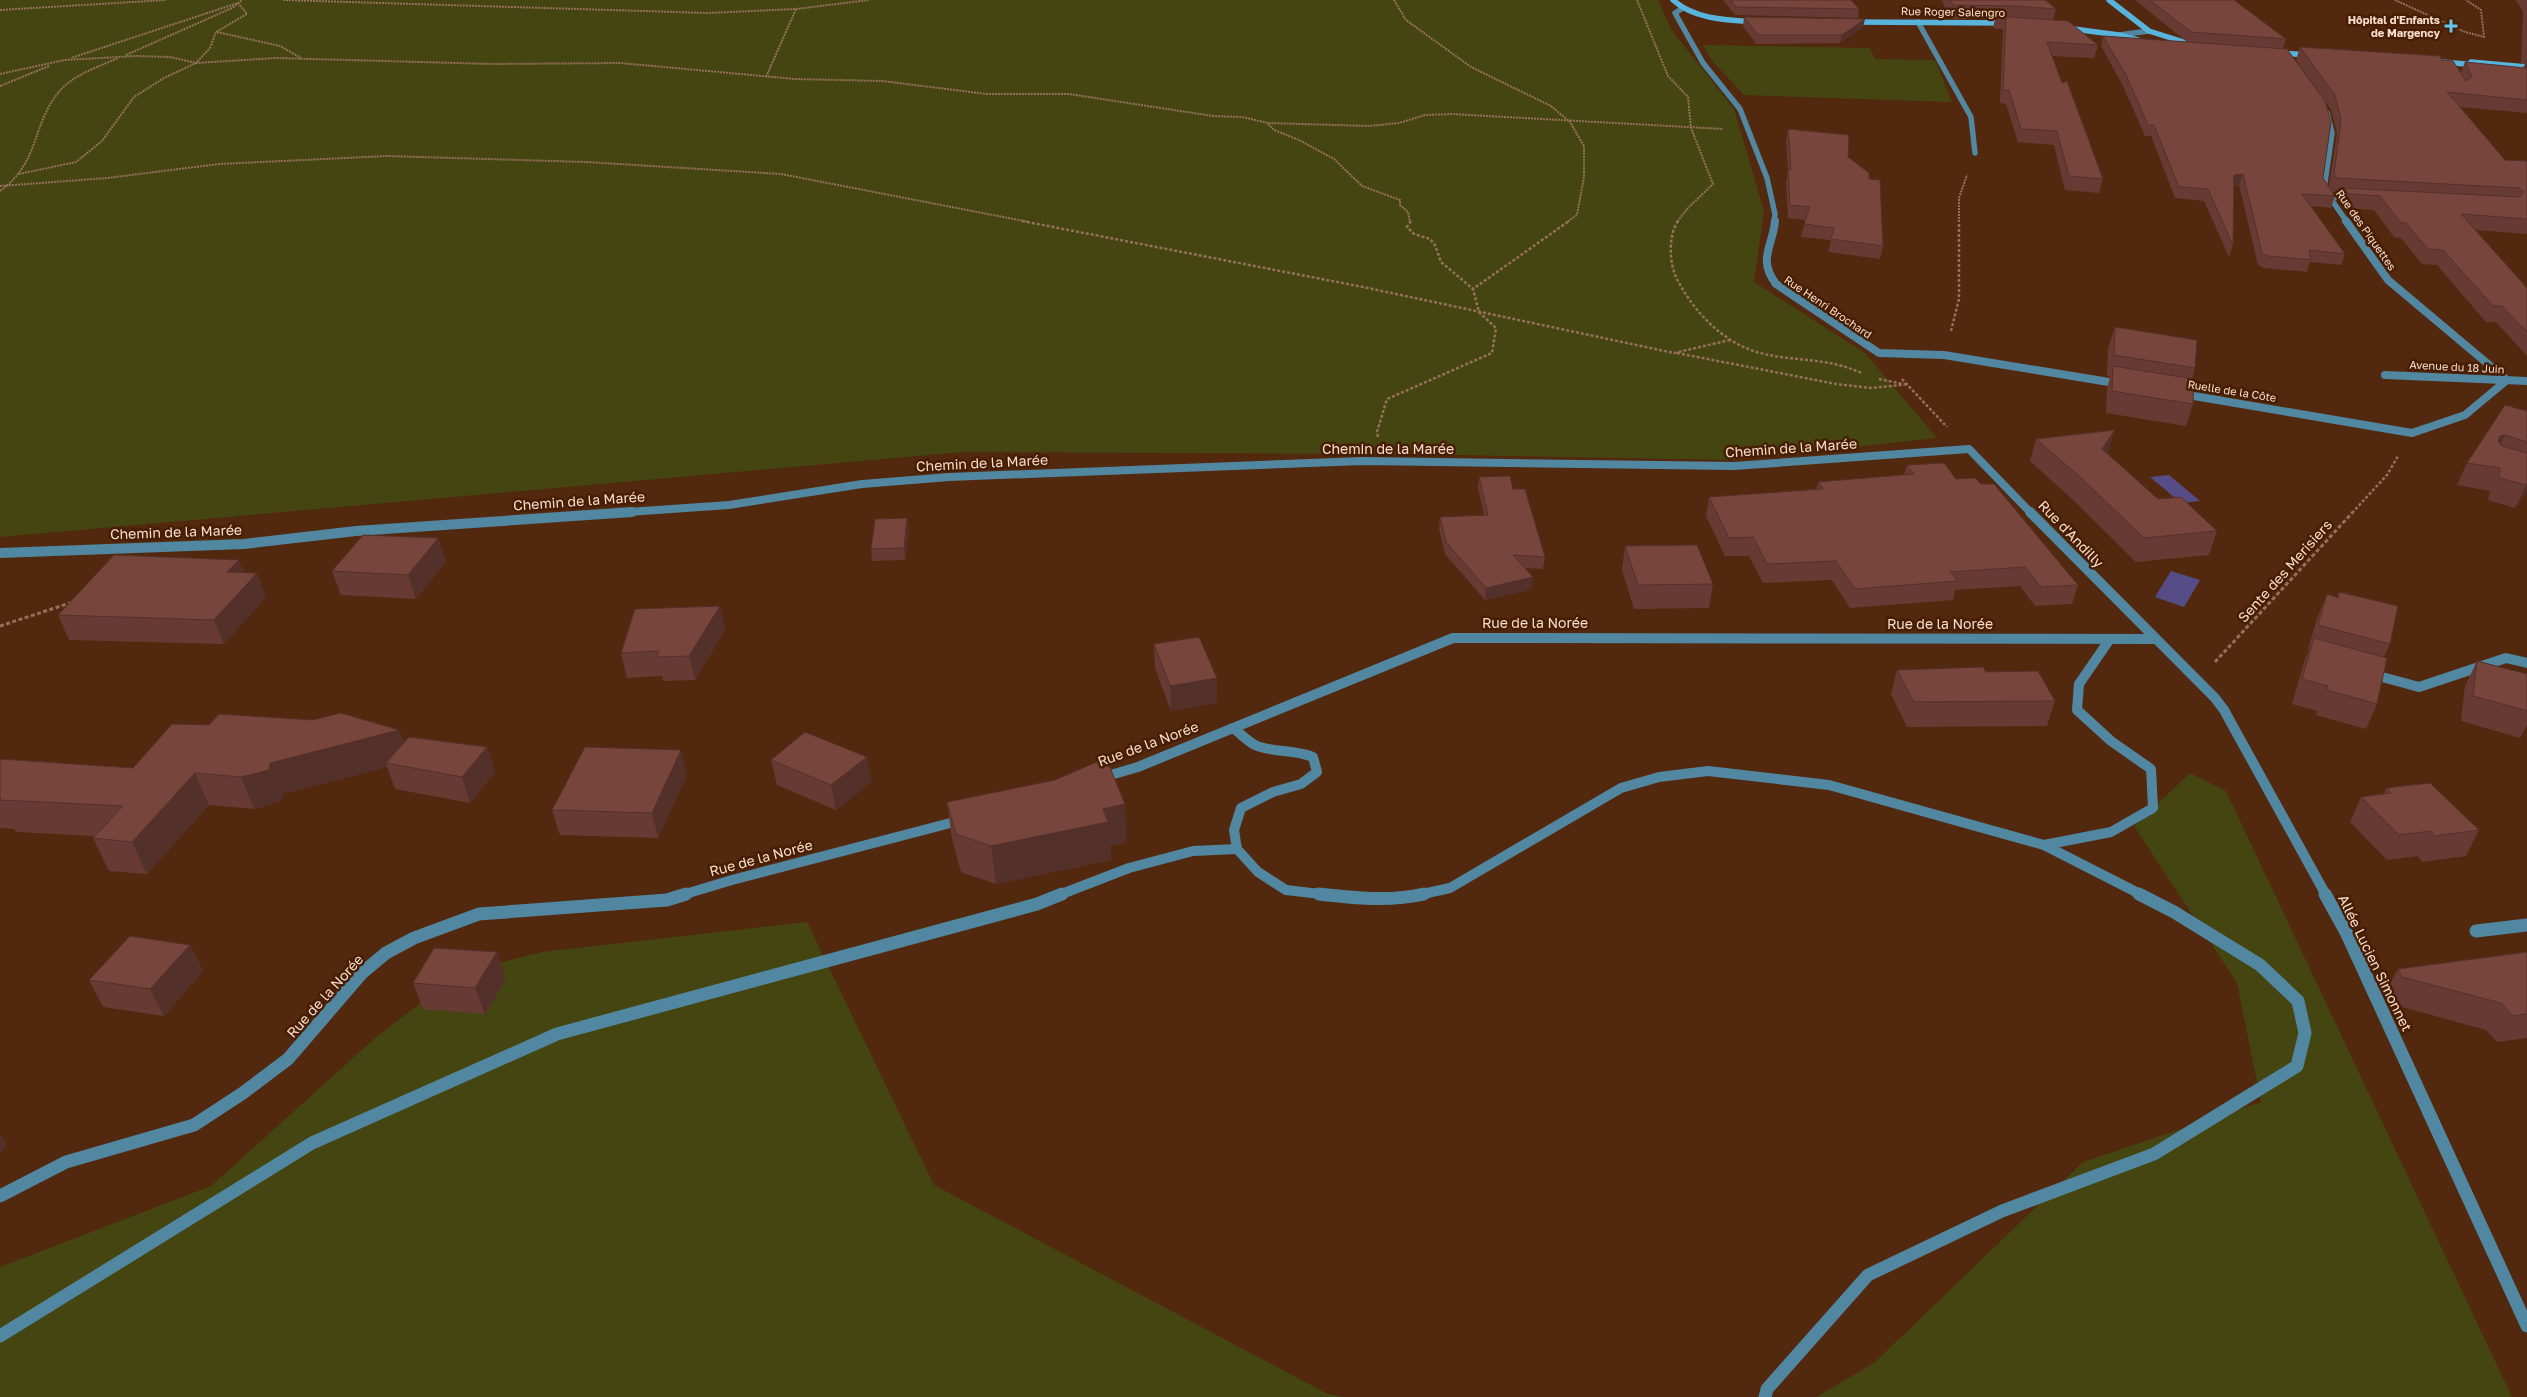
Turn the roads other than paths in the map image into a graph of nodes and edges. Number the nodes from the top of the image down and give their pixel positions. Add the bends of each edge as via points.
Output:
1 (1673, 0) edge
2 (2109, 0) edge
3 (1683, 8) junction
4 (1844, 22) edge
5 (1918, 22) junction
6 (1767, 23) edge
7 (2013, 24) edge
8 (2057, 27) edge
9 (2149, 31) junction
10 (2119, 35) junction
11 (2156, 35) junction
12 (2134, 39) junction
13 (2151, 43) edge
14 (2176, 47) edge
15 (2270, 52) edge
16 (2285, 53) junction
17 (2313, 54) edge
18 (2290, 58) edge
19 (2438, 61) edge
20 (2448, 62) junction
21 (2527, 68) edge
22 (2452, 70) edge
23 (2321, 102) edge
24 (1975, 153) road end
25 (2329, 197) junction
26 (2358, 198) edge
27 (2386, 375) dead end
28 (2507, 380) junction
29 (2527, 382) edge
30 (2129, 386) edge
31 (2168, 392) edge
32 (1968, 449) joint
33 (0, 553) edge
34 (2110, 639) junction
35 (2154, 639) junction
36 (2527, 663) edge
37 (2363, 672) edge
38 (1233, 728) junction
39 (1092, 781) edge
40 (972, 817) edge
41 (2044, 845) junction
42 (1237, 849) junction
43 (2527, 925) edge
44 (2476, 931) dead end
45 (0, 1196) edge
46 (2527, 1326) edge
47 (0, 1336) edge
48 (1765, 1397) edge

1 - 3 main road
2 - 9 main road
3 - 6 main road via 1716,17
3 - 30 street, Rue Henri Brochard via 1675,13 1703,63 1740,109 1767,178 1775,214 1767,252 1768,274 1776,284 1879,353 1944,355
4 - 5 main road, Rue Roger Salengro
5 - 7 main road, Rue Roger Salengro
5 - 24 street via 1971,117
8 - 10 main road
9 - 10 street
9 - 11 main road
10 - 12 main road
11 - 12 street
11 - 14 main road via 2197,47
12 - 13 main road
15 - 16 main road
16 - 17 main road
16 - 18 street
19 - 20 main road
20 - 21 main road
20 - 22 street
23 - 25 street, Rue des Piquettes via 2332,133 2324,190
25 - 26 street
25 - 28 street, Rue des Piquettes via 2388,280
27 - 28 street, Avenue du 18 Juin
28 - 29 street, Avenue du 18 Juin
28 - 31 street, Ruelle de la Côte via 2465,415 2412,433
32 - 33 street, Chemin de la Marée via 1734,466 1386,462 920,479 862,484 729,505 356,531 244,544
32 - 35 street, Rue d'Andilly
34 - 35 street, Rue de la Norée
34 - 38 street, Rue de la Norée via 1453,638
34 - 41 street via 2079,684 2077,710 2111,741 2151,769 2154,808 2111,832
35 - 46 street, Allée Lucien Simonnet via 2224,710 2346,932
36 - 37 street via 2506,658 2419,687
38 - 39 street, Rue de la Norée via 1138,767
38 - 42 street via 1255,745 1299,751 1313,757 1317,772 1301,784 1273,792 1241,808 1234,830
40 - 45 street, Rue de la Norée via 667,900 480,914 414,938 386,952 362,973 288,1059 243,1094 194,1125 66,1162
41 - 42 street via 1829,784 1708,771 1659,777 1621,788 1450,888 1410,897 1359,899 1286,890 1258,872
41 - 48 street via 2174,912 2260,966 2298,1001 2305,1034 2297,1066 2154,1154 2002,1211 1868,1275 1767,1389
42 - 47 street via 1193,851 1129,868 1037,904 557,1034 312,1143
43 - 44 street

